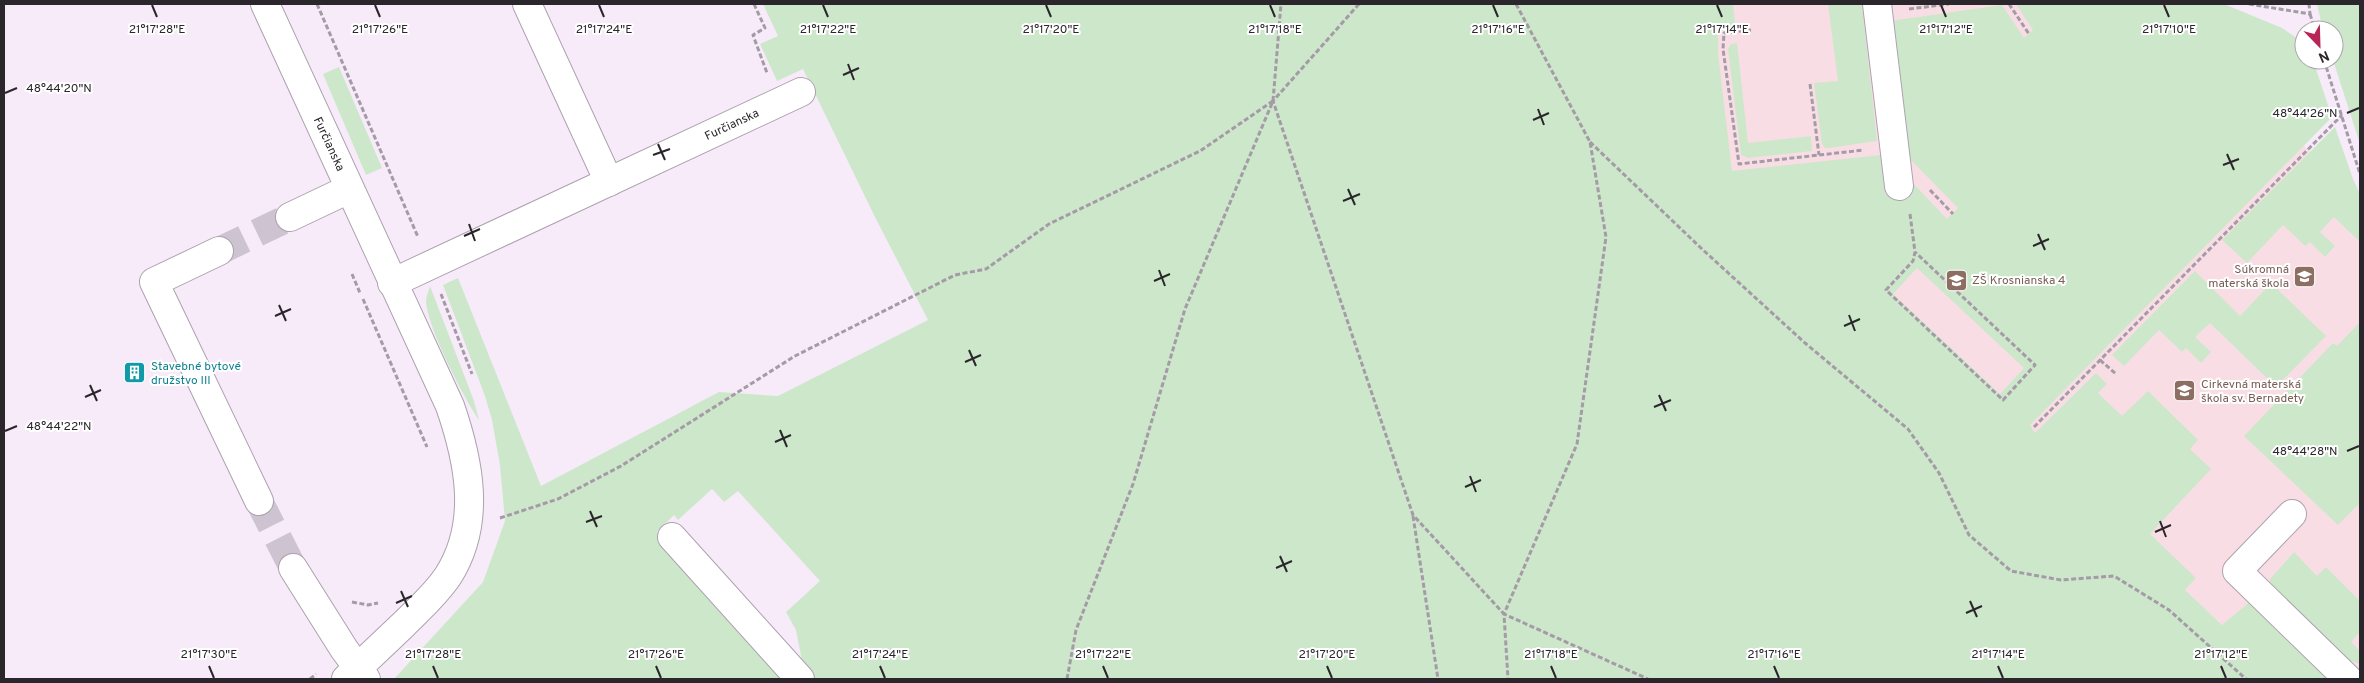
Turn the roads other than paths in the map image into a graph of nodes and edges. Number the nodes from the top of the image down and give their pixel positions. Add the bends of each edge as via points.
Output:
1 (265, 4) edge
2 (527, 4) edge
3 (1878, 8) edge
4 (790, 98) road end
5 (609, 182) junction
6 (1899, 186) road end
7 (349, 189) junction
8 (290, 217) tunnel mouth
9 (219, 251) tunnel mouth
10 (392, 283) junction
11 (259, 501) tunnel mouth
12 (2292, 514) dead end
13 (672, 537) dead end
14 (294, 568) tunnel mouth
15 (356, 676) edge
16 (800, 679) edge
17 (2348, 679) edge

1 - 7 street, Furčianska
2 - 5 street
3 - 6 street
4 - 5 street, Furčianska
5 - 10 street, Furčianska
7 - 8 street
7 - 10 street, Furčianska
9 - 11 street via 154,282
10 - 15 street, Furčianska via 450,406 465,452 470,499 468,521 448,575
12 - 17 street via 2237,571
13 - 16 street
14 - 15 street

